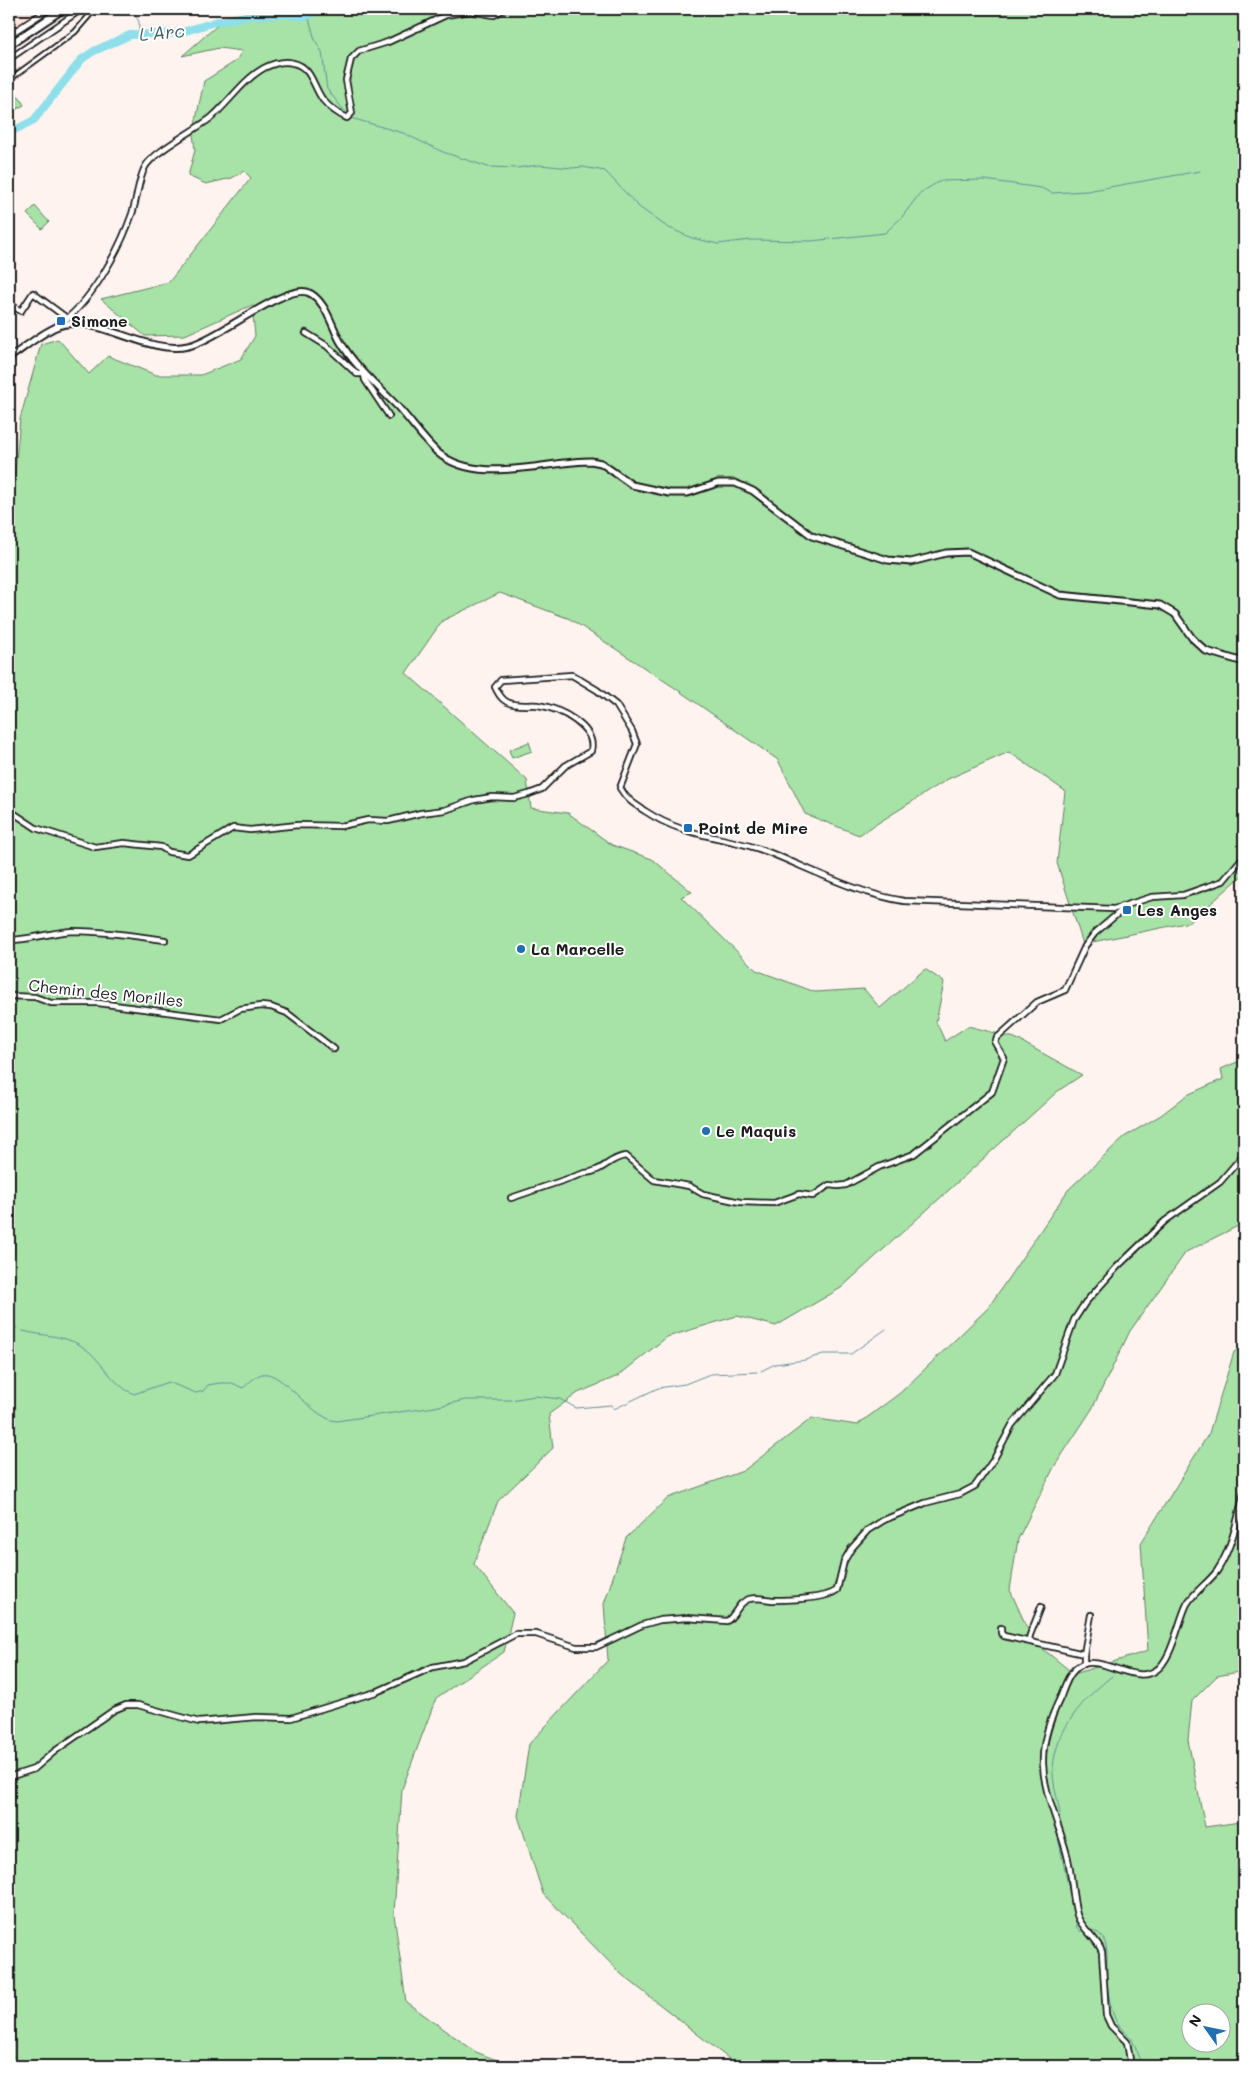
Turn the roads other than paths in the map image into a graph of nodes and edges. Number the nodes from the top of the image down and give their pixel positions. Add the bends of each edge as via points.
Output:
1 (49, 9) edge
2 (63, 9) edge
3 (82, 9) edge
4 (95, 9) edge
5 (504, 9) edge
6 (9, 35) edge
7 (9, 45) edge
8 (9, 59) edge
9 (10, 79) edge
10 (9, 304) edge
11 (68, 319) junction
12 (56, 327) junction
13 (306, 333) dead end
14 (9, 358) edge
15 (364, 374) junction
16 (389, 416) dead end
17 (1244, 662) edge
18 (9, 810) edge
19 (1244, 856) edge
20 (1122, 906) junction
21 (9, 940) edge
22 (165, 940) dead end
23 (9, 996) edge
24 (334, 1049) dead end
25 (1244, 1154) edge
26 (511, 1198) dead end
27 (1244, 1492) edge
28 (1041, 1607) dead end
29 (1091, 1616) dead end
30 (1001, 1628) dead end
31 (1029, 1641) junction
32 (1084, 1654) junction
33 (1084, 1664) junction
34 (9, 1777) edge
35 (1131, 2066) edge

1 - 6 street
2 - 7 main road
3 - 8 street
4 - 9 street via 65,39
5 - 11 street via 494,15 470,11 446,15 388,42 359,51 347,70 346,88 352,113 347,118 322,99 304,68 295,63 279,62 263,68 212,117 146,166 131,215 117,246 89,293
10 - 11 street via 20,311 33,293
11 - 12 street
12 - 14 street
12 - 15 street via 86,325 161,347 180,348 204,340 284,296 307,292 319,301 347,353
13 - 15 street via 357,374
15 - 16 street
15 - 17 street via 398,406 438,452 456,462 477,468 505,469 592,461 601,463 632,484 669,493 688,493 718,483 735,483 752,491 812,536 888,560 911,562 946,553 968,552 1060,595 1160,605 1175,614 1206,651
18 - 20 street via 36,828 95,848 124,843 161,847 188,855 233,828 341,826 368,820 388,821 445,810 474,800 514,798 542,789 565,766 591,752 593,744 583,726 570,718 543,706 508,702 499,696 495,687 502,680 572,675 616,705 632,731 637,744 620,788 626,799 676,829 767,852 860,891 889,899 1050,908 1114,909
19 - 20 street via 1223,881 1184,895 1152,897
20 - 26 street via 1122,910 1085,946 1065,990 1037,1002 997,1038 995,1043 1004,1058 992,1092 908,1157 879,1167 846,1185 829,1185 813,1196 799,1194 774,1203 740,1202 703,1194 689,1186 659,1182 626,1156 596,1172
21 - 22 street via 73,931
23 - 24 street, Chemin des Morilles via 35,997 50,1003 98,1003 221,1019 240,1009 261,1006 287,1012
25 - 34 street via 1220,1182 1165,1221 1085,1303 1074,1320 1054,1374 1012,1425 994,1460 975,1486 875,1524 844,1561 836,1591 822,1596 749,1599 732,1617 720,1622 687,1618 660,1620 596,1647 576,1647 536,1634 516,1634 464,1661 433,1667 376,1692 291,1718 199,1722 138,1705 126,1705 55,1751 34,1769
27 - 33 street via 1221,1564 1188,1603 1168,1655 1160,1667 1144,1674
28 - 31 street
29 - 32 street
30 - 31 street via 1004,1636
31 - 32 street
32 - 33 street
33 - 35 street via 1068,1680 1047,1729 1044,1779 1066,1848 1077,1915 1102,1952 1108,2021 1127,2042

